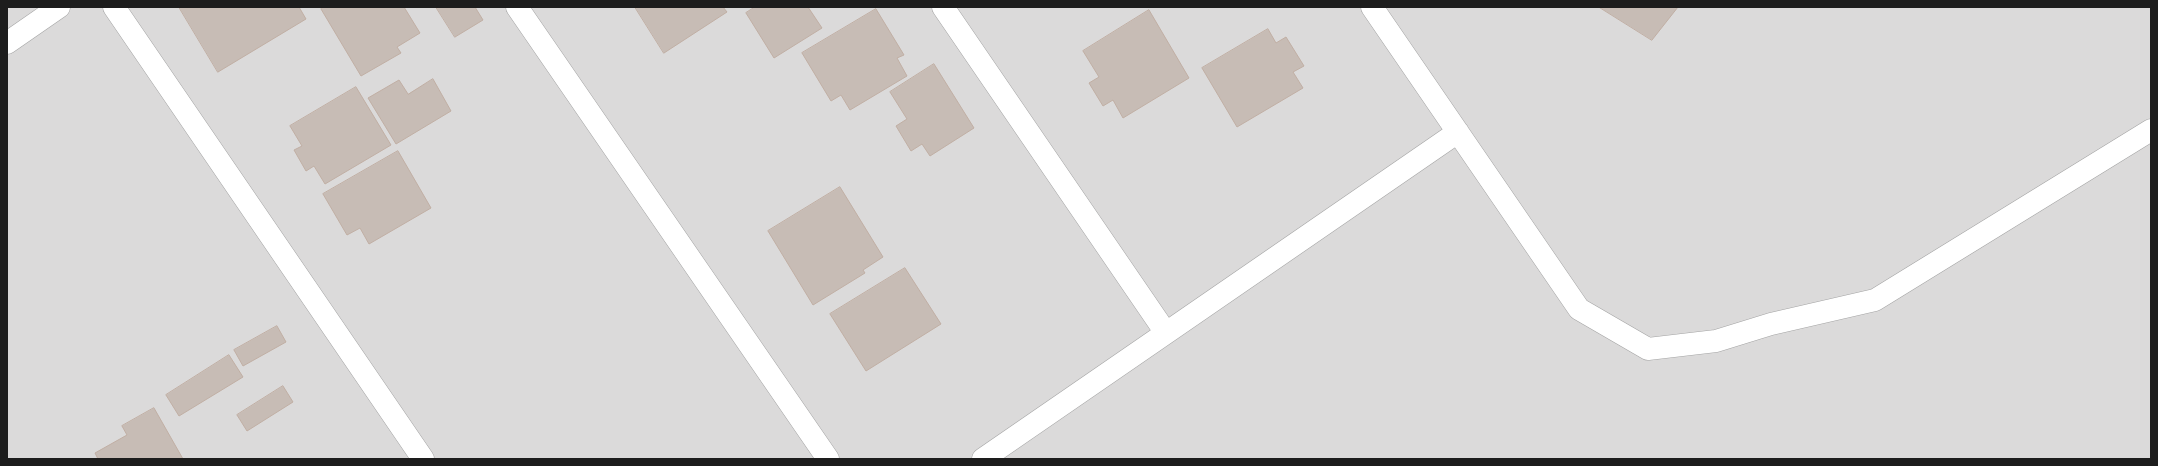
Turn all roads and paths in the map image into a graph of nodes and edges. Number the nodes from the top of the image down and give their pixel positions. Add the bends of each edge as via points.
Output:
1 (59, 7) edge
2 (114, 7) edge
3 (517, 7) edge
4 (943, 7) edge
5 (1372, 7) edge
6 (7, 43) edge
7 (2151, 130) edge
8 (1458, 132) junction
9 (1166, 333) junction
10 (423, 459) edge
11 (828, 459) edge
12 (983, 459) edge

1 - 6 street
2 - 10 street
3 - 11 street
4 - 9 street
5 - 8 street
7 - 8 street via 1875,300 1771,324 1716,341 1648,349 1579,309
8 - 9 street
9 - 12 street

